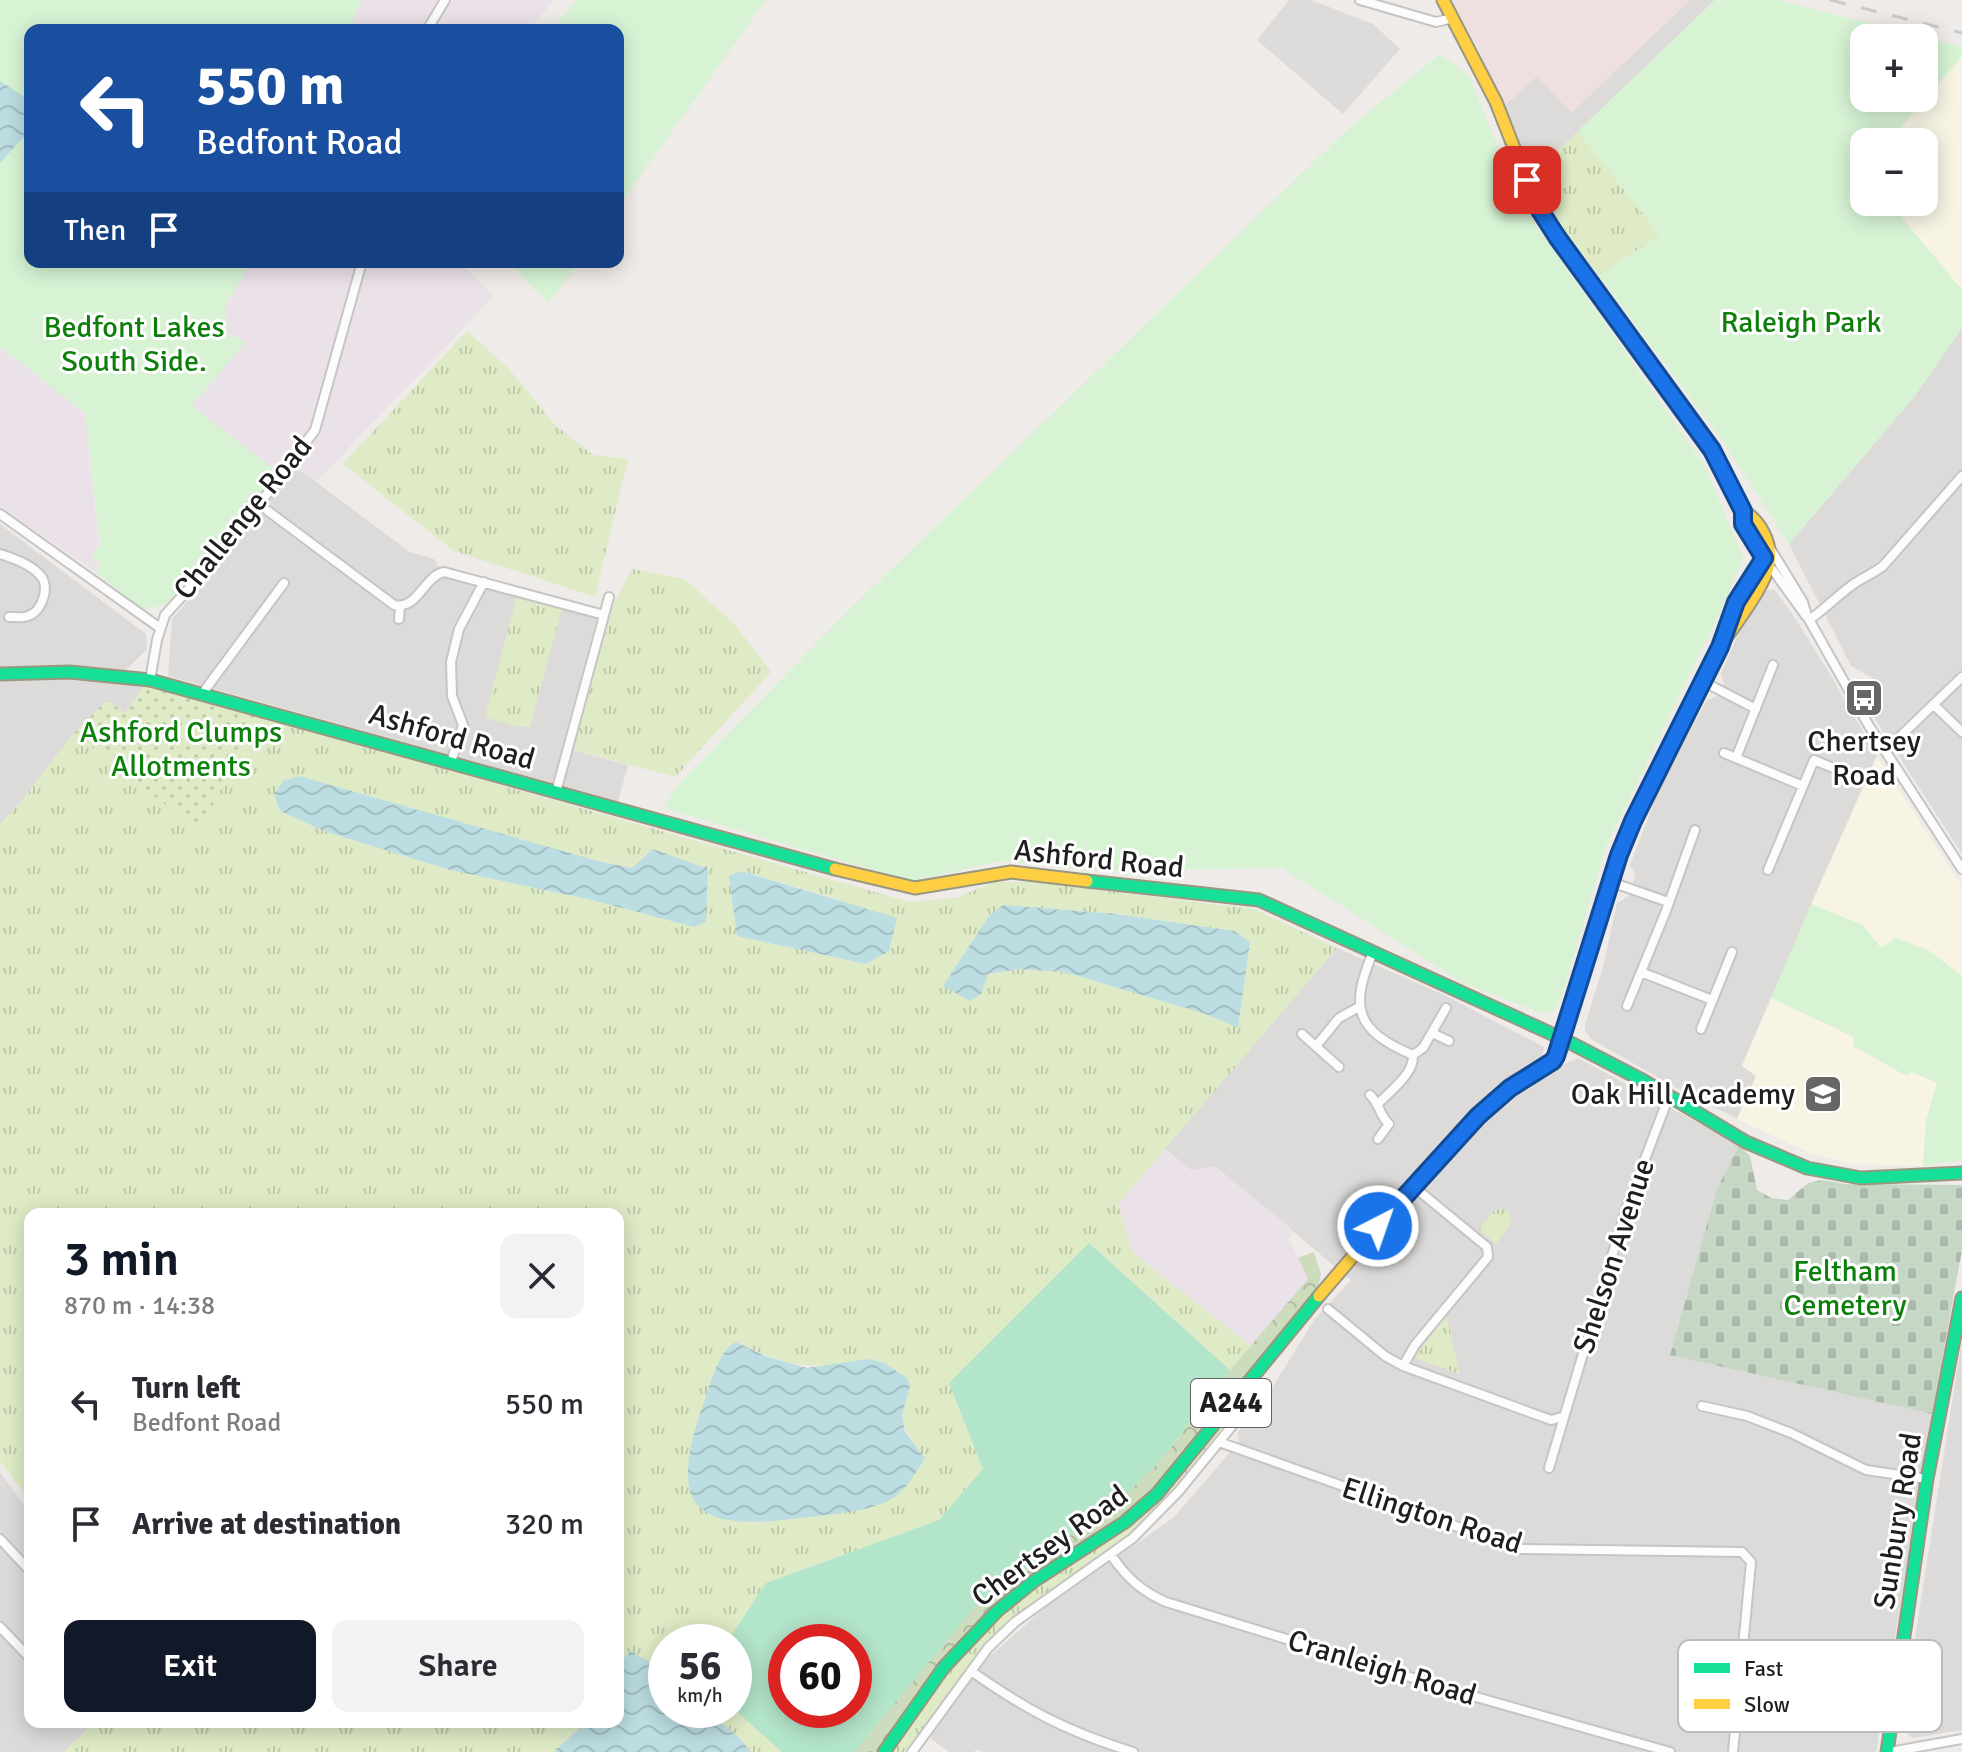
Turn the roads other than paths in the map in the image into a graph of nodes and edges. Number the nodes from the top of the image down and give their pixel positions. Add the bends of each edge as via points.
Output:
1 (445, 0) edge
2 (1360, 0) edge
3 (1443, 0) edge
4 (1453, 18) junction
5 (431, 24) edge
6 (360, 268) edge
7 (1962, 476) edge
8 (268, 511) dead end
9 (0, 514) edge
10 (0, 554) edge
11 (1770, 558) junction
12 (484, 582) junction
13 (284, 583) dead end
14 (609, 597) dead end
15 (400, 606) junction
16 (604, 615) junction
17 (9, 617) dead end
18 (1808, 618) junction
19 (399, 619) dead end
20 (160, 628) junction
21 (1773, 665) dead end
22 (0, 674) edge
23 (1962, 677) edge
24 (150, 680) junction
25 (1702, 681) junction
26 (202, 694) junction
27 (1934, 705) junction
28 (1756, 709) junction
29 (1962, 732) edge
30 (1885, 751) junction
31 (1724, 753) dead end
32 (1736, 758) junction
33 (451, 762) junction
34 (1843, 772) dead end
35 (1803, 786) junction
36 (556, 792) junction
37 (1695, 830) dead end
38 (1962, 869) edge
39 (1768, 870) dead end
40 (1611, 882) junction
41 (1668, 902) junction
42 (1373, 952) junction
43 (1732, 952) dead end
44 (1641, 972) junction
45 (1712, 1000) junction
46 (1627, 1006) dead end
47 (1359, 1007) junction
48 (1446, 1008) dead end
49 (1701, 1029) dead end
50 (1432, 1033) junction
51 (1302, 1034) dead end
52 (1563, 1039) junction
53 (1449, 1041) dead end
54 (1316, 1046) junction
55 (1413, 1055) junction
56 (1339, 1067) dead end
57 (1370, 1095) dead end
58 (1669, 1096) junction
59 (1379, 1103) junction
60 (1378, 1139) dead end
61 (1962, 1173) edge
62 (1413, 1186) junction
63 (1962, 1298) edge
64 (1328, 1309) dead end
65 (1960, 1316) edge
66 (1403, 1366) junction
67 (1248, 1381) junction
68 (1702, 1406) dead end
69 (1562, 1417) junction
70 (1219, 1442) junction
71 (1549, 1468) dead end
72 (1927, 1479) junction
73 (0, 1539) edge
74 (1111, 1555) junction
75 (24, 1565) edge
76 (0, 1627) edge
77 (1744, 1640) edge
78 (1905, 1640) edge
79 (24, 1652) edge
80 (971, 1671) junction
81 (1735, 1732) edge
82 (1892, 1732) edge
83 (1962, 1739) edge
84 (884, 1752) edge
85 (912, 1752) edge
86 (1133, 1752) edge
87 (1670, 1752) edge
88 (1733, 1752) edge
89 (1889, 1752) edge

1 - 5 street
2 - 4 street via 1436,22
3 - 4 main road
4 - 11 main road via 1496,102 1536,204 1712,450 1743,511 1743,524
6 - 20 street, Challenge Road via 315,430 231,542 165,615
7 - 18 street via 1883,566
8 - 15 street
9 - 20 street
10 - 17 street via 40,574 46,585 35,612
11 - 18 street
11 - 25 main road, Chertsey Road via 1736,602
12 - 15 street via 438,573
12 - 16 street
12 - 33 street via 459,629 451,662 452,696 463,725
13 - 26 street
14 - 16 street
15 - 19 street
16 - 36 street
18 - 30 street
20 - 24 street, Challenge Road
21 - 28 street
22 - 24 main road, Ashford Road via 70,672
23 - 27 street
24 - 26 main road, Ashford Road
25 - 28 street
25 - 40 main road, Chertsey Road via 1641,801
26 - 33 main road, Ashford Road
27 - 29 street
27 - 30 street
28 - 32 street
30 - 38 street
31 - 32 street
32 - 35 street
33 - 36 main road, Ashford Road
34 - 35 street via 1814,760
35 - 39 street
36 - 42 main road, Ashford Road via 915,890 1011,872 1259,900
37 - 41 street
40 - 41 street
40 - 52 main road, Chertsey Road
41 - 44 street
42 - 47 street via 1361,981
42 - 52 main road, Ashford Road
43 - 45 street
44 - 45 street
44 - 46 street
45 - 49 street
47 - 54 street via 1339,1018
47 - 55 street via 1375,1031
48 - 50 street
50 - 53 street
50 - 55 street
51 - 54 street
52 - 58 main road, Ashford Road
52 - 62 main road, Chertsey Road / A244 via 1553,1061 1495,1099
54 - 56 street
55 - 59 street via 1408,1072
57 - 59 street
58 - 61 main road, Ashford Road via 1753,1145 1818,1171 1874,1178
58 - 69 street, Shelson Avenue via 1626,1209
59 - 60 street via 1389,1124
62 - 66 street via 1489,1252
62 - 67 main road, Chertsey Road / A244
63 - 65 main road, Sunbury Road
64 - 66 street
65 - 72 main road, Sunbury Road
66 - 69 street via 1551,1420
67 - 70 street, Chertsey Road via 1256,1388 1254,1399
67 - 84 main road, Chertsey Road / A244 via 1144,1507 1015,1595 958,1648
68 - 72 street via 1791,1433 1866,1470
69 - 71 street, Shelson Avenue
70 - 74 street, Chertsey Road via 1179,1491
70 - 77 street, Ellington Road via 1520,1549 1735,1550 1751,1562
72 - 78 main road, Sunbury Road
73 - 75 street
74 - 80 street, Chertsey Road via 1015,1622
74 - 87 street, Cranleigh Road via 1144,1592 1166,1602
76 - 79 street
80 - 85 street, Chertsey Road
80 - 86 street via 1042,1718
81 - 88 street, Ellington Road
82 - 89 main road, Sunbury Road
83 - 89 street

